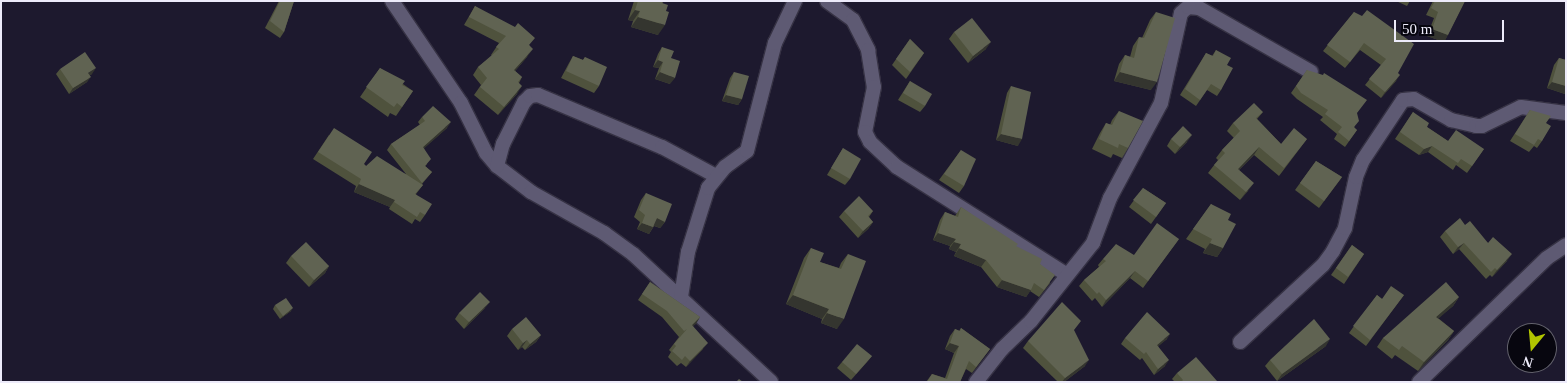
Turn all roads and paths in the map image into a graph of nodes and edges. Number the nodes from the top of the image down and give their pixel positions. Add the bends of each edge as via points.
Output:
1 (392, 1) edge
2 (795, 1) edge
3 (827, 1) edge
4 (1311, 72) edge
5 (1566, 114) edge
6 (497, 166) junction
7 (716, 176) junction
8 (1566, 245) edge
9 (1067, 275) junction
10 (681, 297) junction
11 (1240, 342) dead end
12 (771, 382) edge
13 (976, 382) edge
14 (1420, 382) edge

1 - 6 street via 461,103 486,153
2 - 7 street via 775,43 748,151
3 - 9 street via 853,20 868,50 874,87 865,132 870,142 897,167
4 - 9 street via 1200,8 1188,7 1181,13 1175,50 1154,120 1110,198 1093,243
5 - 11 street via 1521,107 1476,126 1451,120 1414,99 1403,100 1363,160 1345,228 1333,251 1323,265
6 - 7 street via 503,144 524,102 530,96 538,95 662,147
6 - 10 street via 531,192 619,244
7 - 10 street via 708,188 688,252
8 - 14 street via 1546,258
9 - 13 street
10 - 12 street

